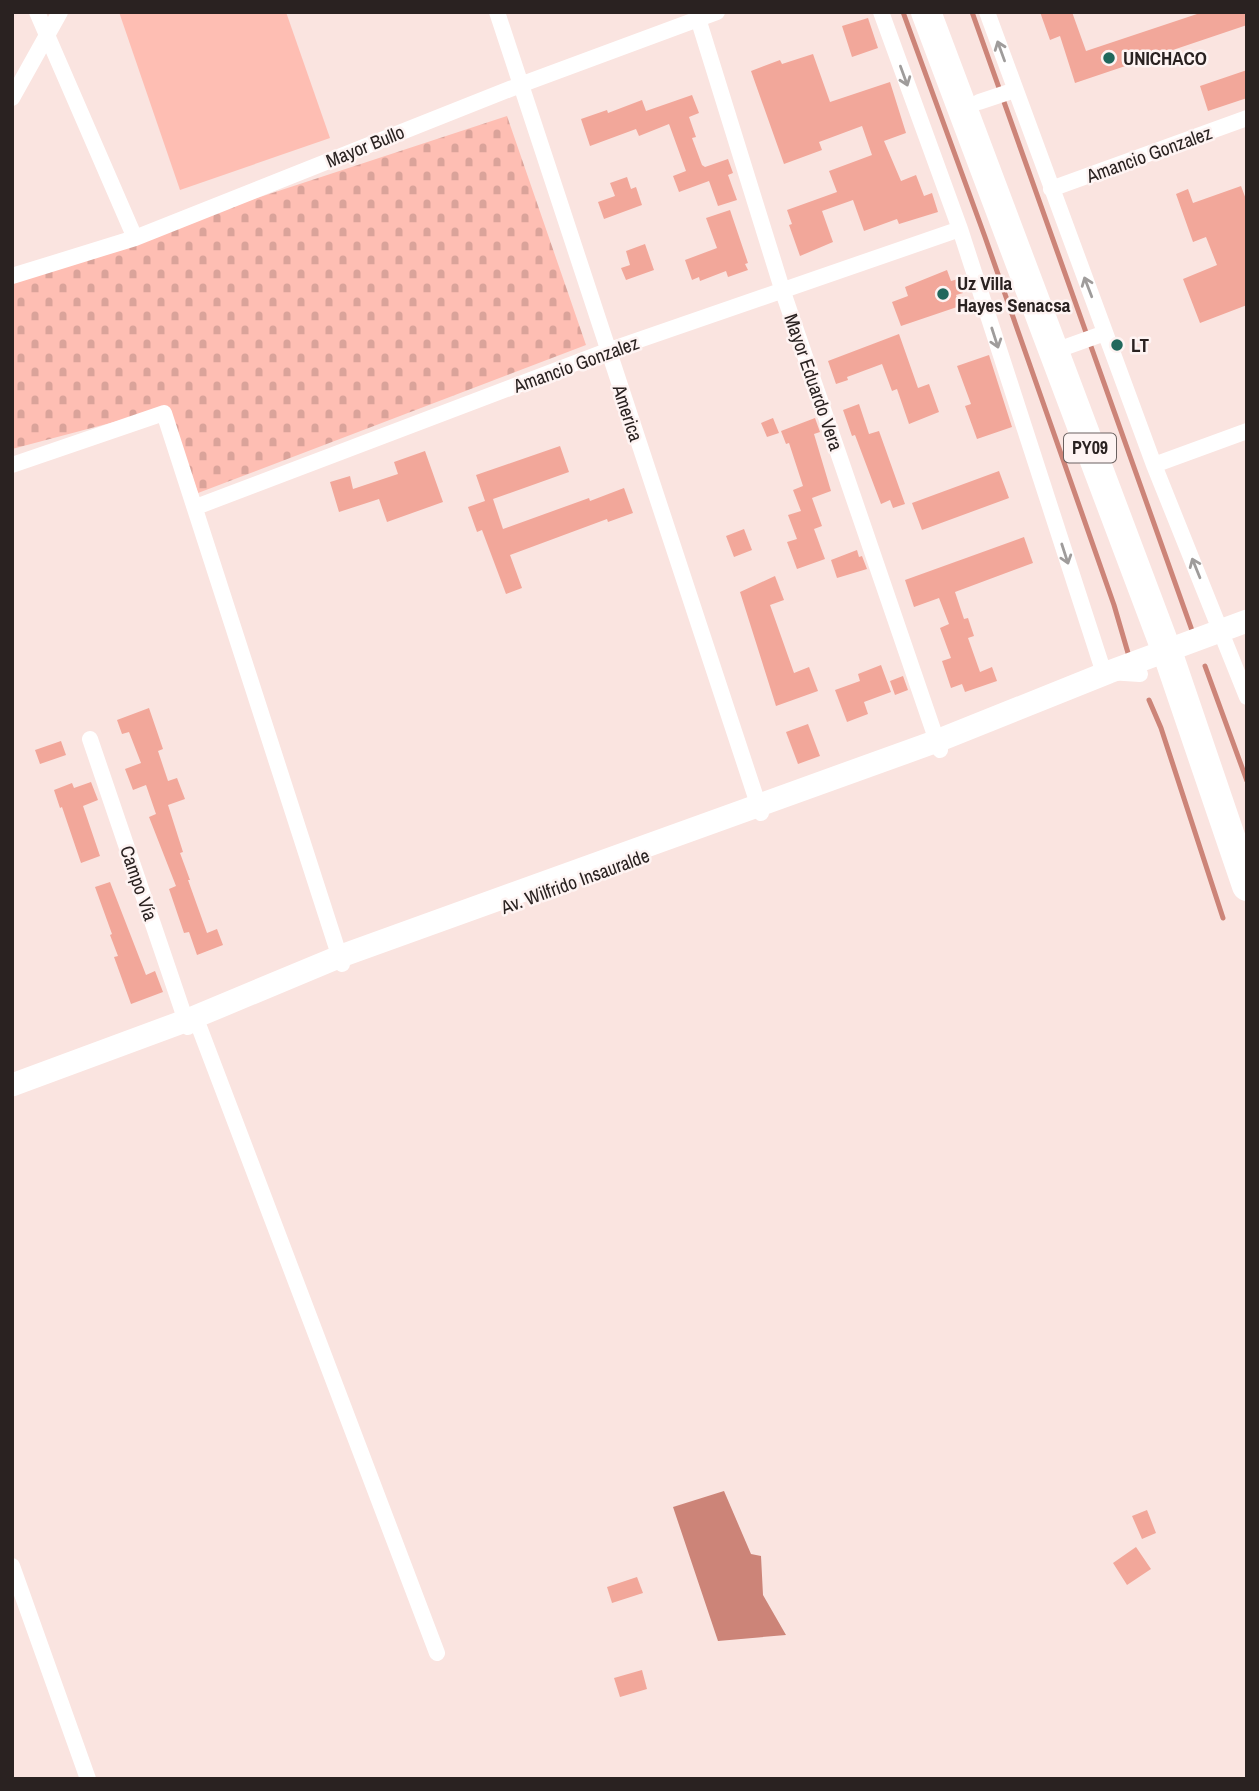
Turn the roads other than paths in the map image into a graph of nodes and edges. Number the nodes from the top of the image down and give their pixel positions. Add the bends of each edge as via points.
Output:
1 (37, 12) edge
2 (60, 12) edge
3 (497, 12) edge
4 (717, 12) edge
5 (881, 12) edge
6 (926, 12) edge
7 (946, 12) edge
8 (986, 12) edge
9 (697, 15) edge
10 (47, 37) junction
11 (520, 85) junction
12 (999, 95) junction
13 (12, 98) edge
14 (1247, 118) edge
15 (1051, 189) junction
16 (960, 229) junction
17 (135, 237) junction
18 (12, 275) edge
19 (783, 292) junction
20 (1085, 340) junction
21 (607, 351) junction
22 (1247, 431) edge
23 (12, 465) edge
24 (1154, 465) junction
25 (196, 507) junction
26 (1247, 621) edge
27 (1232, 638) edge
28 (1175, 655) junction
29 (1109, 672) junction
30 (1140, 674) junction
31 (1247, 697) edge
32 (90, 739) dead end
33 (939, 745) junction
34 (760, 810) junction
35 (1247, 854) edge
36 (1247, 886) edge
37 (342, 961) junction
38 (190, 1024) junction
39 (12, 1085) edge
40 (12, 1094) edge
41 (12, 1566) edge
42 (436, 1653) dead end
43 (88, 1779) edge

1 - 10 street
2 - 10 street
3 - 11 street, America
4 - 9 street, Mayor Bullo
5 -> 16 street
6 - 28 highway, PY09
7 - 12 highway, PY09
12 -> 8 street
9 - 11 street, Mayor Bullo
9 - 19 street, Mayor Eduardo Vera
10 - 13 street
10 - 17 street
11 - 17 street, Mayor Bullo
11 - 21 street, America
12 - 15 street
12 - 20 highway, PY09
14 - 15 street, Amancio Gonzalez
20 -> 15 street
16 - 19 street, Amancio Gonzalez
16 -> 29 street via 1101,664
17 - 18 street, Mayor Bullo
19 - 21 street, Amancio Gonzalez
19 - 33 street, Mayor Eduardo Vera
20 - 24 street
20 - 28 highway, PY09
21 - 25 street, Amancio Gonzalez
21 - 34 street, America
22 - 24 street
23 - 25 street via 164,413
27 -> 24 street
25 - 37 street
26 - 27 street
27 - 28 street
27 - 31 street
28 - 29 street
28 - 30 street, Av. Wilfrido Insauralde
28 - 35 highway, PY09
28 - 36 highway, PY09
29 - 30 street
29 - 33 street
30 - 33 street, Av. Wilfrido Insauralde
32 - 38 street, Campo Vía
33 - 34 street, Av. Wilfrido Insauralde
34 - 37 street, Av. Wilfrido Insauralde
37 - 38 street, Av. Wilfrido Insauralde
38 - 39 street
38 - 40 street, Av. Wilfrido Insauralde
38 - 42 street, Campo Vía
41 - 43 street

